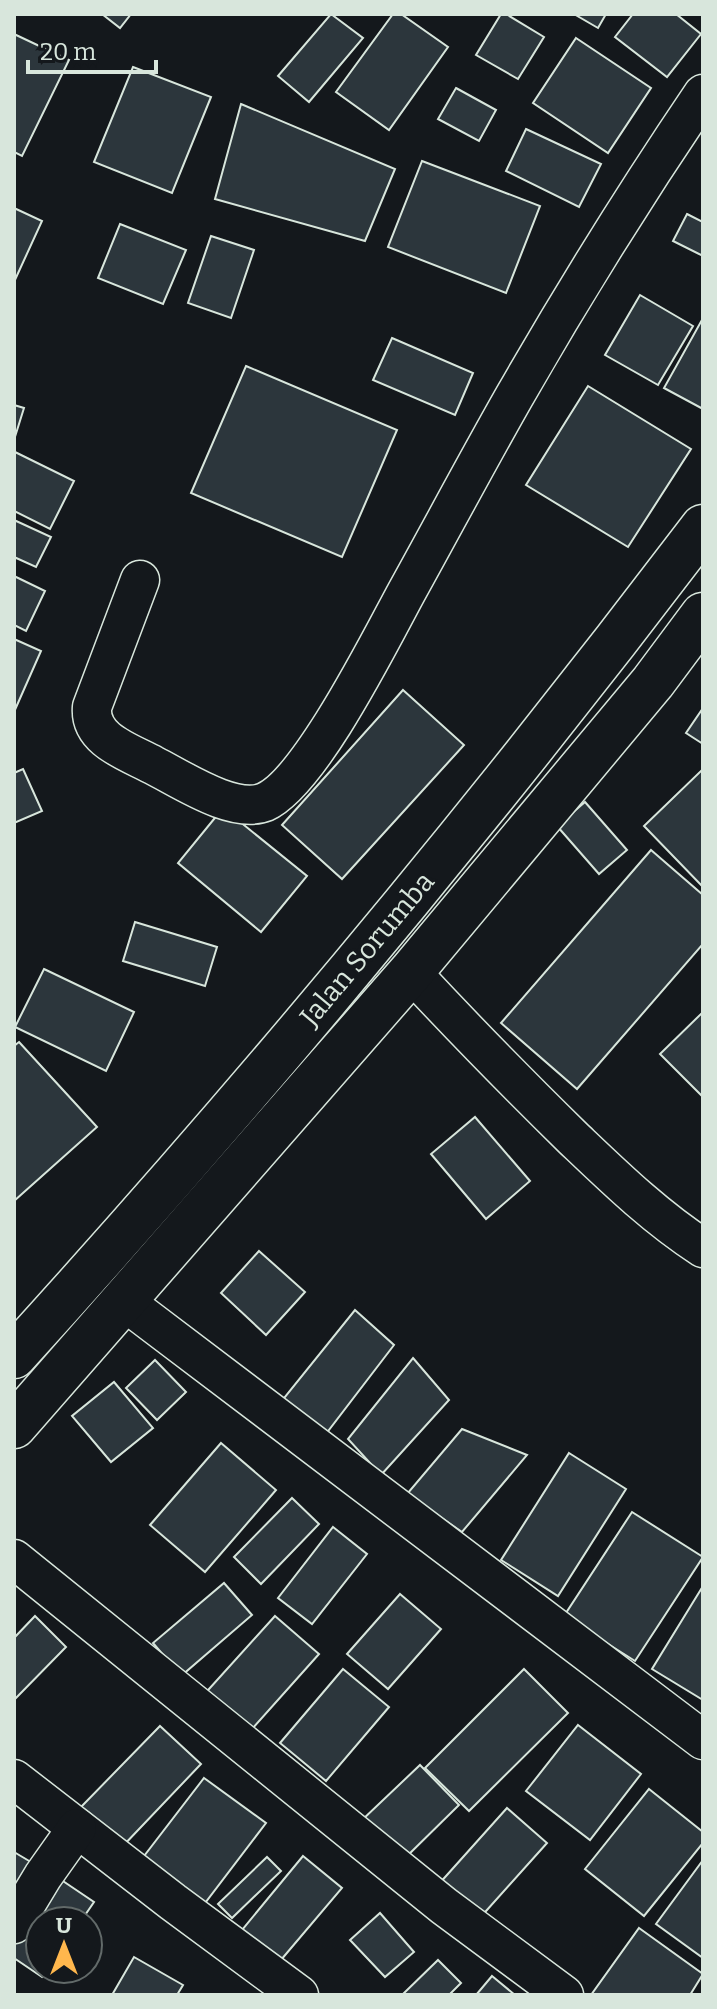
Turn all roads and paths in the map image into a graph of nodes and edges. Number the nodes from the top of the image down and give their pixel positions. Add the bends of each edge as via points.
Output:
1 (703, 94) edge
2 (703, 527) edge
3 (140, 580) dead end
4 (703, 615) edge
5 (411, 972) junction
6 (215, 1129) junction
7 (249, 1159) junction
8 (703, 1248) edge
9 (125, 1302) junction
10 (14, 1356) edge
11 (14, 1426) edge
12 (14, 1559) edge
13 (703, 1740) edge
14 (14, 1779) edge
15 (77, 1828) junction
16 (14, 1924) edge
17 (299, 1995) edge
18 (564, 1995) edge

1 - 3 street via 622,214 514,398 364,673 305,764 264,803 218,798 115,745 97,730 92,707
2 - 6 street, Jalan Sorumba via 569,702
4 - 5 street, Jalan Sorumba
5 - 7 street, Jalan Sorumba
5 - 8 street via 496,1063 648,1209
6 - 7 street
6 - 10 street, Jalan Sorumba
7 - 9 street, Jalan Sorumba
9 - 11 street, Jalan Sorumba
9 - 13 street
12 - 18 street via 444,1906
14 - 15 street
15 - 16 street
15 - 17 street

